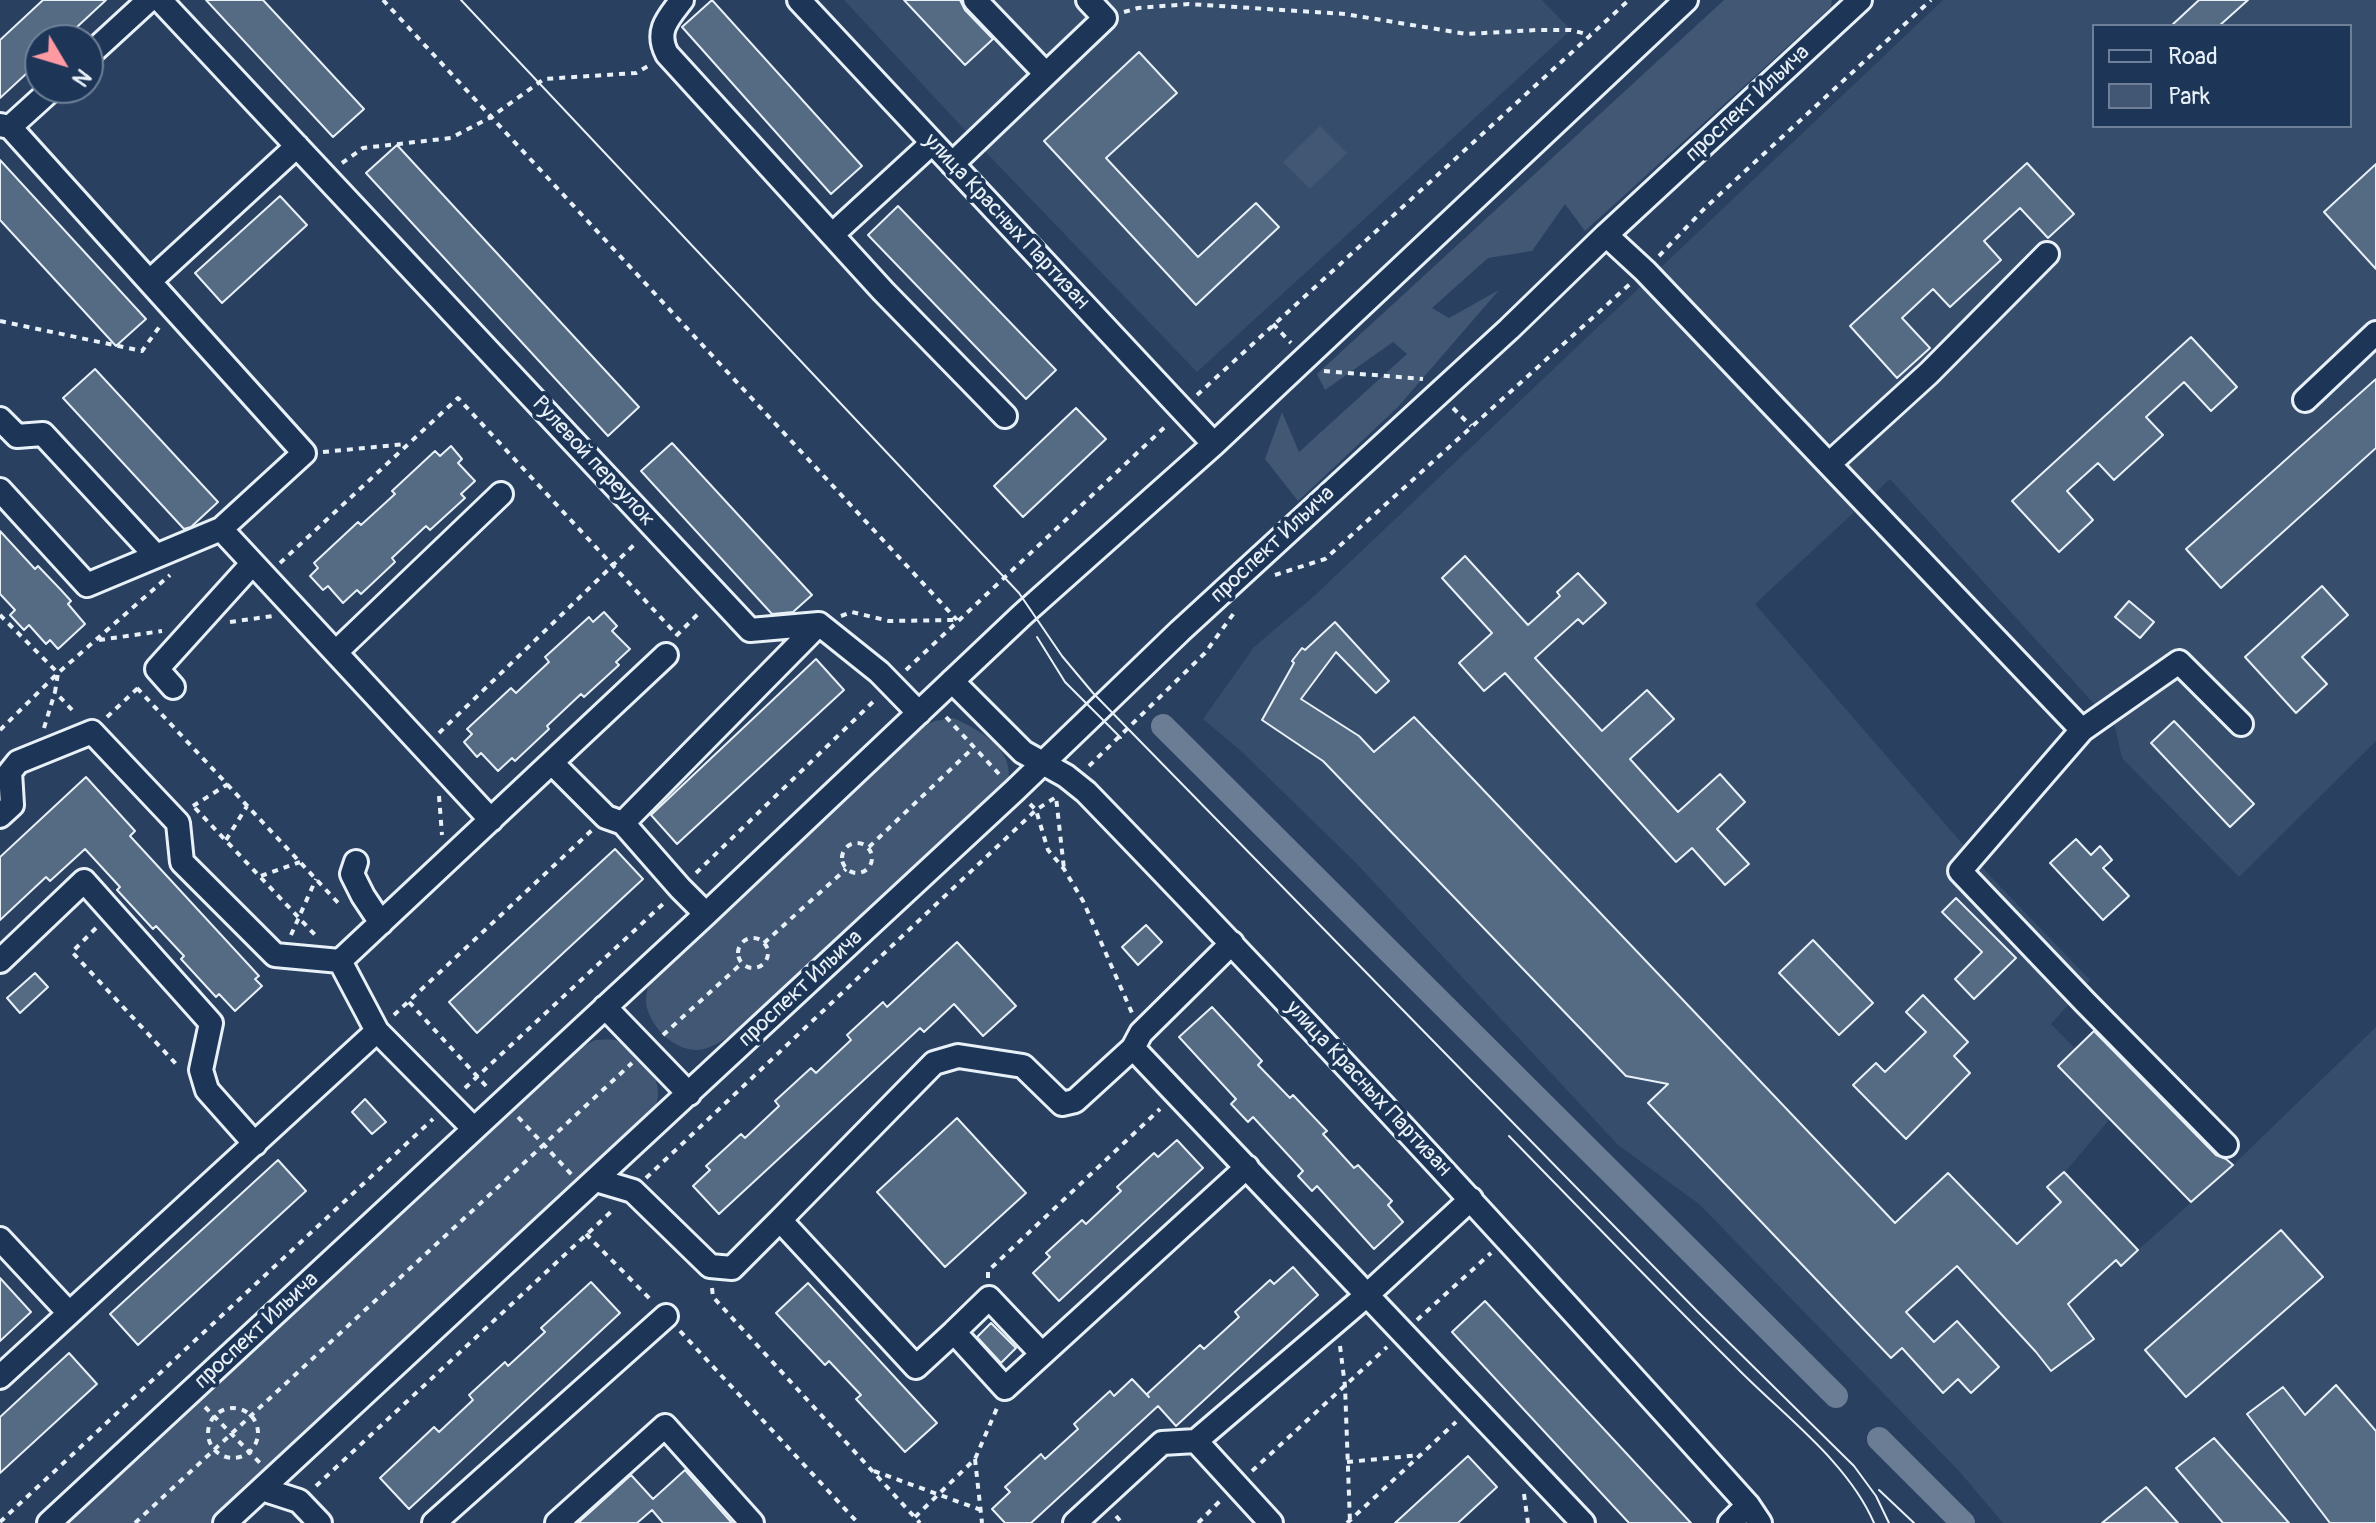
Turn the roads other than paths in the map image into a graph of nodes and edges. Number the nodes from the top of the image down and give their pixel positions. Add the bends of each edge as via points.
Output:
1 (149, 0) edge
2 (160, 0) edge
3 (682, 0) edge
4 (799, 0) edge
5 (975, 0) edge
6 (1088, 0) edge
7 (1686, 0) edge
8 (1860, 0) edge
9 (104, 41) edge
10 (1046, 74) junction
11 (33, 104) edge
12 (5, 126) edge
13 (932, 143) junction
14 (297, 146) junction
15 (952, 164) junction
16 (833, 234) junction
17 (1606, 235) junction
18 (2047, 254) dead end
19 (150, 281) junction
20 (2376, 333) edge
21 (2305, 400) dead end
22 (1005, 416) dead end
23 (0, 419) edge
24 (1214, 444) junction
25 (1829, 464) junction
26 (0, 490) edge
27 (501, 494) dead end
28 (221, 529) junction
29 (156, 556) junction
30 (252, 564) junction
31 (819, 624) junction
32 (336, 652) junction
33 (666, 655) road end
34 (952, 681) junction
35 (173, 687) dead end
36 (919, 713) junction
37 (2241, 724) dead end
38 (2082, 730) junction
39 (552, 763) junction
40 (1045, 763) junction
41 (0, 816) edge
42 (491, 820) junction
43 (614, 820) junction
44 (356, 862) dead end
45 (706, 914) junction
46 (375, 929) junction
47 (1232, 943) junction
48 (0, 961) edge
49 (340, 961) junction
50 (605, 1007) junction
51 (377, 1031) junction
52 (1137, 1040) junction
53 (689, 1094) junction
54 (474, 1129) junction
55 (255, 1144) junction
56 (2226, 1145) dead end
57 (1247, 1167) junction
58 (587, 1181) junction
59 (1471, 1199) junction
60 (780, 1220) junction
61 (0, 1239) edge
62 (1367, 1295) junction
63 (69, 1313) junction
64 (666, 1316) road end
65 (954, 1332) junction
66 (1042, 1354) junction
67 (0, 1377) edge
68 (1196, 1441) junction
69 (265, 1480) junction
70 (1754, 1514) edge
71 (49, 1523) edge
72 (225, 1523) edge
73 (320, 1523) edge
74 (434, 1523) edge
75 (557, 1523) edge
76 (752, 1523) edge
77 (1075, 1523) edge
78 (1271, 1523) edge
79 (1583, 1523) edge
80 (1730, 1523) edge

1 - 9 street
2 - 14 street, Рулевой переулок
3 - 16 street via 664,24 661,35 667,54
4 - 13 street, улица Красных Партизан
5 - 10 street
6 - 10 street via 1105,18
7 - 24 street, проспект Ильича
8 - 17 street, проспект Ильича
10 - 15 street
11 - 12 street
12 - 19 street
13 - 15 street, улица Красных Партизан
13 - 16 street
14 - 19 street
14 - 31 street, Рулевой переулок via 750,630
15 - 24 street, улица Красных Партизан
16 - 22 street
17 - 25 street
17 - 40 street, проспект Ильича
18 - 25 street
19 - 28 street via 304,453
20 - 21 street
23 - 29 street via 17,436 43,434
24 - 34 street, проспект Ильича
25 - 38 street
26 - 29 street via 87,585
27 - 32 street
28 - 29 street
28 - 30 street
30 - 32 street
30 - 35 street via 157,669
31 - 36 street
31 - 43 street
32 - 42 street
33 - 39 street
34 - 36 street, проспект Ильича
34 - 40 street, улица Красных Партизан via 1023,752
36 - 45 street, проспект Ильича
37 - 38 street via 2179,662
38 - 56 street via 1960,871
39 - 42 street
39 - 43 street
40 - 47 street, улица Красных Партизан via 1086,792
40 - 53 street, проспект Ильича
41 - 49 street via 12,805 10,772 18,762 92,732 178,823 182,862 275,955
42 - 46 street
43 - 45 street
44 - 46 street via 352,874
45 - 50 street, проспект Ильича
46 - 49 street
47 - 52 street
47 - 59 street, улица Красных Партизан
48 - 55 street via 84,881 211,1023 201,1070 207,1090
49 - 51 street
50 - 53 street
50 - 54 street, проспект Ильича
51 - 54 street
51 - 55 street
52 - 57 street via 1177,1094
52 - 60 street via 1075,1101 1062,1104 1023,1066 958,1056 934,1063
53 - 58 street, проспект Ильича
54 - 71 street, проспект Ильича
55 - 63 street
57 - 62 street
57 - 66 street
58 - 60 street via 633,1191 710,1266 732,1268
58 - 69 street, проспект Ильича
59 - 62 street
59 - 70 street, улица Красных Партизан
60 - 65 street via 916,1367
61 - 63 street
62 - 68 street
62 - 79 street
63 - 67 street
64 - 74 street
65 - 66 street via 989,1298
65 - 66 street via 1005,1388
68 - 77 street via 1162,1443
68 - 78 street
69 - 72 street, проспект Ильича
69 - 73 street via 299,1501
70 - 80 street
75 - 76 street via 665,1426

